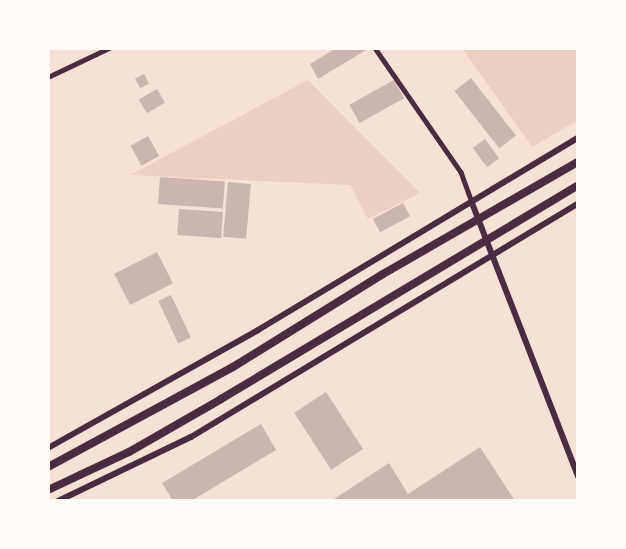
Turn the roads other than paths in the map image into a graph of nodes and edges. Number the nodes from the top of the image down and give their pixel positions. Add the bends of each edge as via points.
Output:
1 (109, 48) edge
2 (375, 48) edge
3 (48, 77) edge
4 (578, 138) edge
5 (578, 162) edge
6 (578, 185) edge
7 (472, 203) junction
8 (578, 204) edge
9 (480, 221) junction
10 (489, 240) junction
11 (494, 253) junction
12 (48, 448) edge
13 (48, 467) edge
14 (578, 476) edge
15 (48, 490) edge
16 (58, 501) edge

1 - 3 street
2 - 7 street via 461,172
4 - 7 street
5 - 9 highway
6 - 10 highway
7 - 9 street
7 - 12 street via 134,402
8 - 11 street
9 - 10 street
9 - 13 highway via 148,416
10 - 11 street
10 - 15 highway via 165,431
11 - 14 street
11 - 16 street via 191,437

